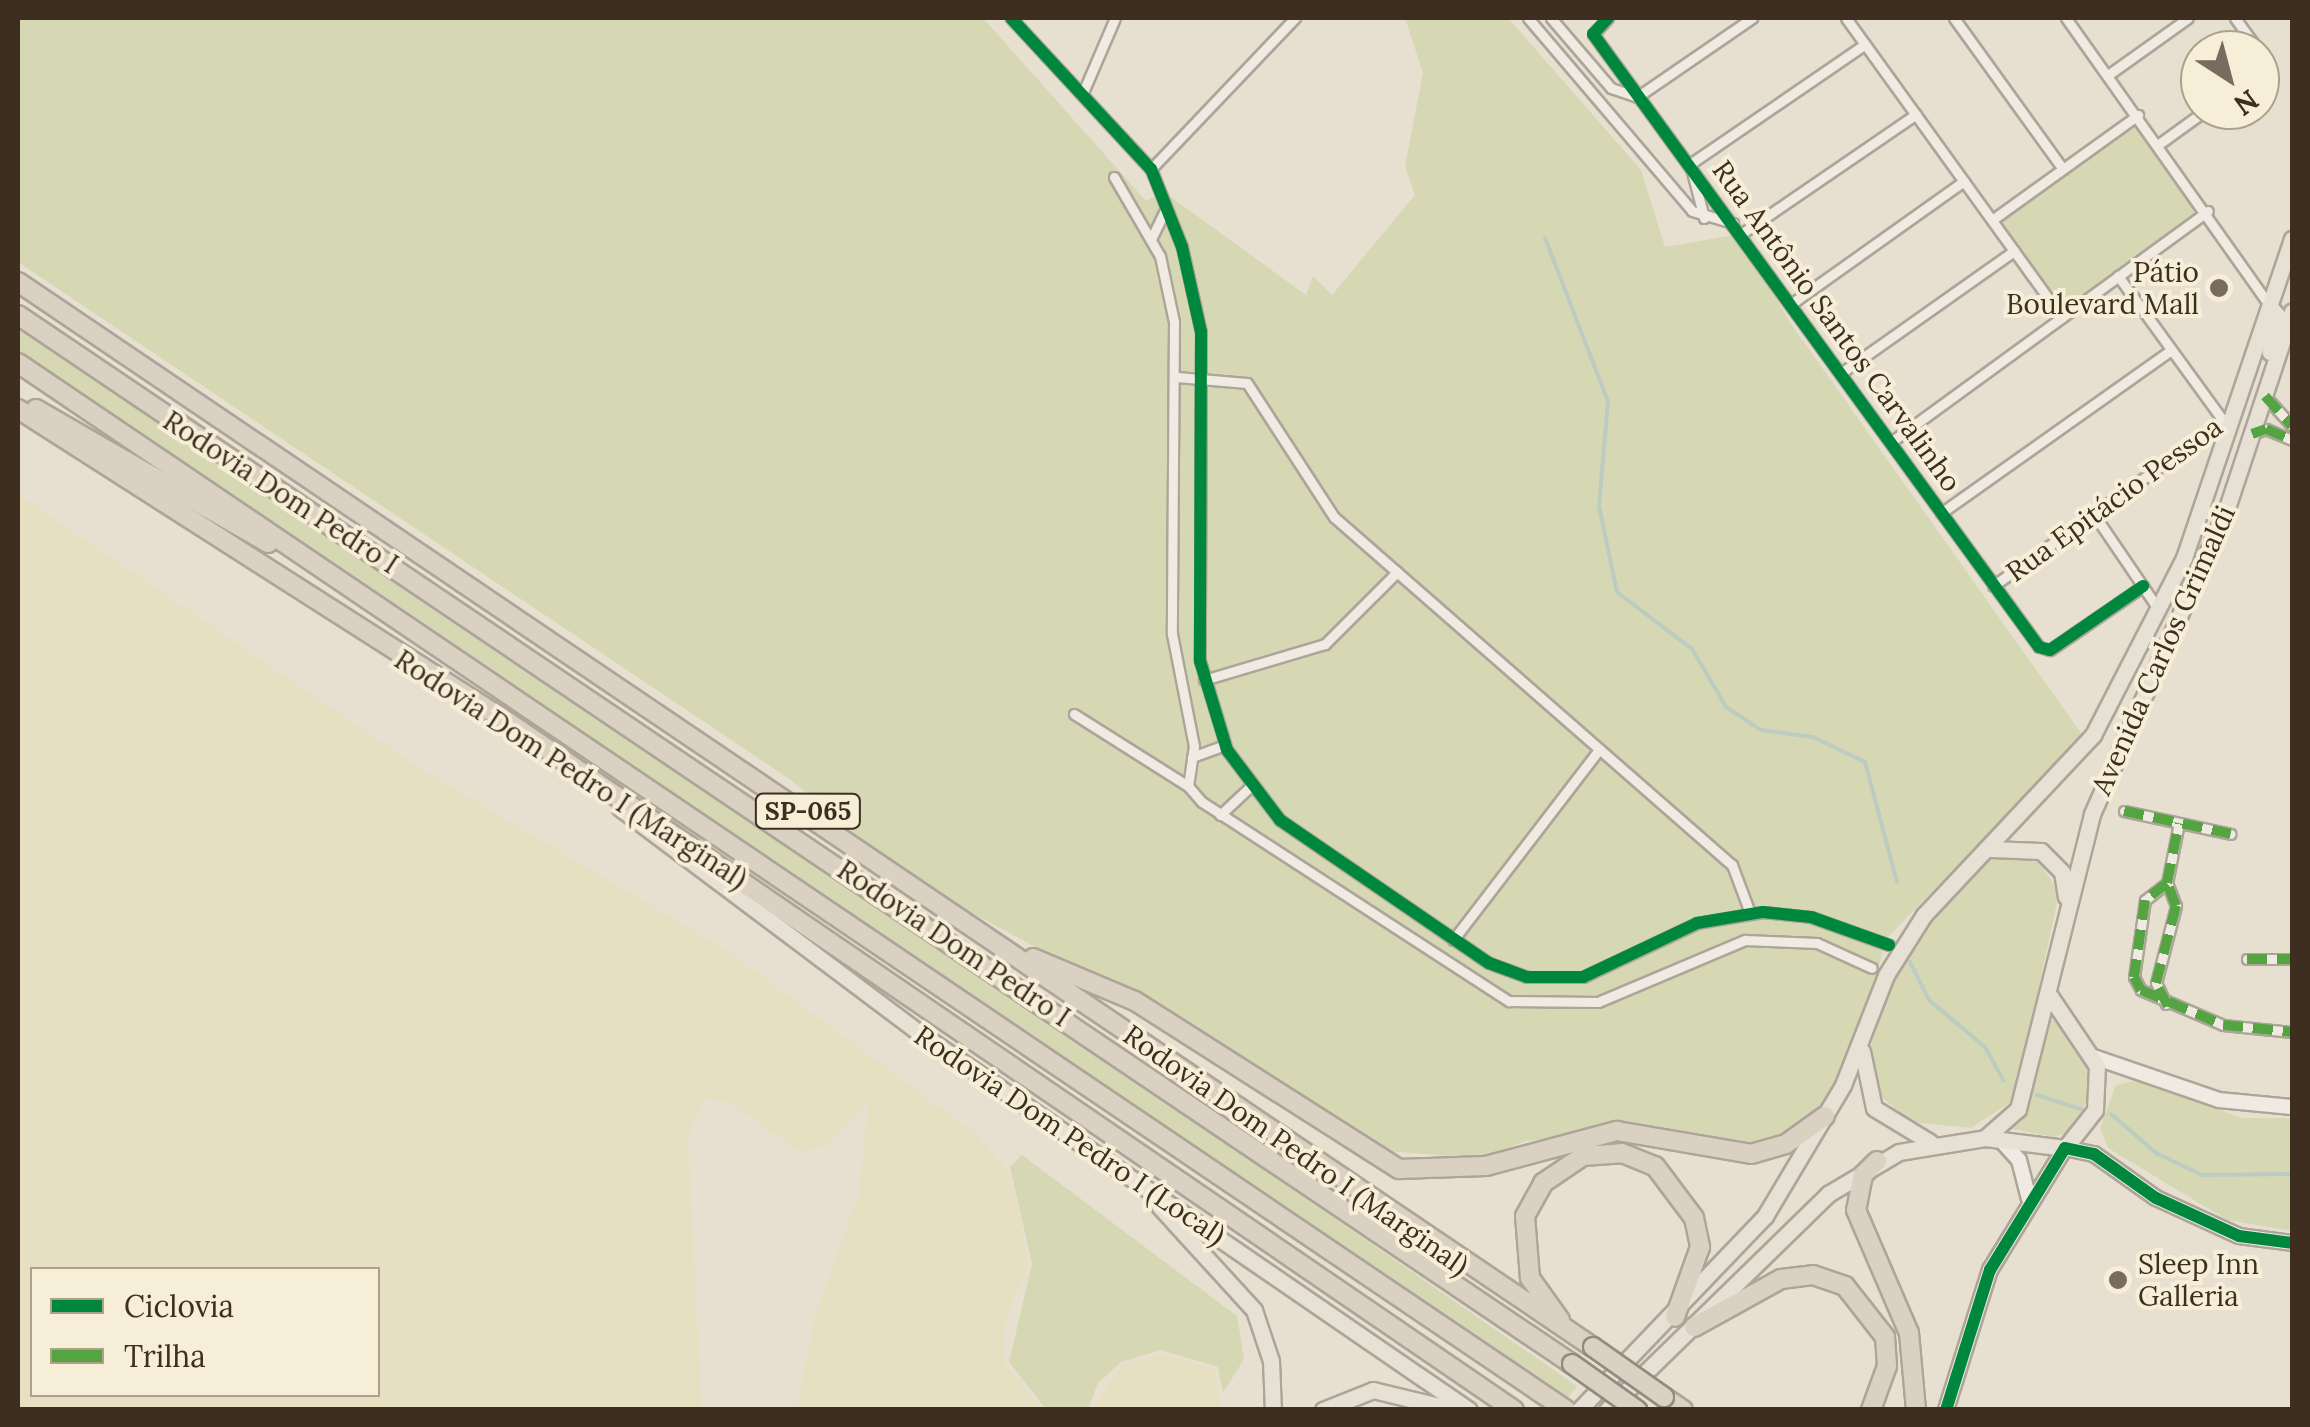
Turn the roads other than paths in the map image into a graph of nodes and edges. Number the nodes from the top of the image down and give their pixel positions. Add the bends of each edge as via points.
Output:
1 (1011, 18) edge
2 (1115, 18) edge
3 (1296, 18) edge
4 (1528, 18) edge
5 (1551, 18) edge
6 (1608, 18) edge
7 (1752, 18) edge
8 (1846, 18) edge
9 (1954, 18) edge
10 (2066, 18) edge
11 (2188, 18) edge
12 (1865, 44) junction
13 (2108, 74) junction
14 (1084, 90) junction
15 (1636, 96) junction
16 (1916, 114) junction
17 (2138, 116) junction
18 (2180, 129) edge
19 (2159, 144) junction
20 (1690, 164) junction
21 (1151, 169) junction
22 (2063, 170) junction
23 (1114, 177) dead end
24 (1964, 182) junction
25 (1166, 208) junction
26 (2208, 211) junction
27 (1704, 218) junction
28 (1992, 220) junction
29 (1733, 224) junction
30 (1741, 234) junction
31 (1151, 239) junction
32 (2292, 239) edge
33 (2014, 251) junction
34 (1186, 259) junction
35 (1163, 267) junction
36 (2118, 276) junction
37 (18, 282) edge
38 (1791, 304) junction
39 (2270, 306) junction
40 (2292, 311) edge
41 (18, 314) edge
42 (2062, 317) junction
43 (2171, 350) junction
44 (18, 363) edge
45 (2272, 370) junction
46 (1841, 373) junction
47 (1201, 376) junction
48 (1176, 377) junction
49 (2265, 396) junction
50 (18, 399) edge
51 (18, 409) edge
52 (2228, 416) junction
53 (2292, 426) edge
54 (2252, 434) junction
55 (2292, 440) edge
56 (1891, 442) junction
57 (1940, 513) junction
58 (2093, 513) junction
59 (1397, 572) junction
60 (1993, 586) junction
61 (2142, 586) junction
62 (365, 594) junction
63 (2160, 612) junction
64 (1204, 680) junction
65 (1074, 714) dead end
66 (508, 722) junction
67 (1225, 745) junction
68 (1599, 750) junction
69 (1191, 758) junction
70 (1188, 786) junction
71 (1251, 786) junction
72 (2124, 811) dead end
73 (1220, 816) junction
74 (2178, 822) junction
75 (2231, 834) dead end
76 (1989, 850) junction
77 (906, 877) junction
78 (2168, 883) junction
79 (2066, 906) junction
80 (1750, 913) junction
81 (1453, 940) junction
82 (1889, 945) dead end
83 (2292, 958) edge
84 (2247, 959) dead end
85 (1872, 968) dead end
86 (2049, 994) junction
87 (2169, 1008) junction
88 (1865, 1028) junction
89 (2292, 1032) edge
90 (2091, 1056) junction
91 (2292, 1108) edge
92 (1825, 1116) junction
93 (1992, 1138) junction
94 (1934, 1143) junction
95 (2065, 1148) junction
96 (1876, 1161) junction
97 (1127, 1176) junction
98 (2030, 1200) junction
99 (2292, 1244) edge
100 (1675, 1317) junction
101 (1694, 1327) junction
102 (1573, 1336) junction
103 (1273, 1410) edge
104 (1323, 1410) edge
105 (1455, 1410) edge
106 (1469, 1410) edge
107 (1514, 1410) edge
108 (1566, 1410) edge
109 (1579, 1410) edge
110 (1606, 1410) edge
111 (1637, 1410) edge
112 (1682, 1410) edge
113 (1871, 1410) edge
114 (1916, 1410) edge
115 (1946, 1410) edge

1 - 14 street
2 - 14 street
3 - 21 street
4 - 27 street
5 - 15 street via 1611,88
6 - 15 street, Rua Antônio Santos Carvalinho via 1593,30
7 - 15 street
8 - 12 street
9 - 22 street
10 - 13 street
11 - 13 street
12 - 16 street
12 - 20 street
13 - 17 street
14 - 21 street
15 - 20 street, Rua Antônio Santos Carvalinho
16 - 24 street
16 - 30 street
17 - 19 street
17 - 22 street
18 - 19 street
19 - 26 street
20 - 27 street
20 - 29 street, Rua Antônio Santos Carvalinho
21 - 25 street
22 - 28 street
23 - 31 street
24 - 28 street
24 - 38 street
25 - 31 street
25 - 34 street
26 - 36 street
26 - 39 street
27 - 29 street
28 - 33 street
29 - 30 street, Rua Antônio Santos Carvalinho
30 - 38 street, Rua Antônio Santos Carvalinho
31 - 35 street
32 - 39 main road, Avenida Carlos Grimaldi
33 - 42 street
33 - 46 street
34 - 35 street
34 - 47 street
35 - 48 street
36 - 42 street
36 - 43 street
37 - 77 highway, Rodovia Dom Pedro I (Marginal) / SP-065
38 - 46 street, Rua Antônio Santos Carvalinho
39 - 45 main road via 2278,316
39 - 52 main road, Avenida Carlos Grimaldi
40 - 45 main road, Avenida Carlos Grimaldi
41 - 111 highway, Rodovia Dom Pedro I / SP-065, bridge
42 - 56 street
43 - 52 street
43 - 57 street
44 - 62 highway, Rodovia Dom Pedro I / SP-065
45 - 49 main road, Avenida Carlos Grimaldi
46 - 56 street, Rua Antônio Santos Carvalinho
47 - 48 street
47 - 59 street via 1247,383 1334,517
47 - 64 street
48 - 69 street via 1172,634
49 - 53 street
49 - 54 main road, Avenida Carlos Grimaldi
50 - 62 highway
51 - 66 highway, Rodovia Dom Pedro I (Marginal) via 163,510
52 - 54 main road
52 - 58 street, Rua Epitácio Pessoa
52 - 63 main road, Avenida Carlos Grimaldi
54 - 55 street via 2266,428
54 - 79 main road, Avenida Carlos Grimaldi via 2114,757
56 - 57 street, Rua Antônio Santos Carvalinho
57 - 60 street, Rua Antônio Santos Carvalinho
58 - 60 street, Rua Epitácio Pessoa
58 - 61 street
59 - 64 street via 1325,644
59 - 68 street
60 - 61 street, Rua Antônio Santos Carvalinho via 2044,650
61 - 63 street
62 - 108 highway, Rodovia Dom Pedro I / SP-065
63 - 76 main road, Avenida Carlos Grimaldi via 2093,734
64 - 67 street
65 - 70 street
66 - 97 main road, Rodovia Dom Pedro I (Local)
66 - 107 highway, Rodovia Dom Pedro I (Marginal)
67 - 69 street
67 - 71 street
68 - 80 street via 1732,864
68 - 81 street
69 - 70 street
70 - 73 street
71 - 73 street
71 - 81 street via 1318,851
72 - 74 street
73 - 85 street via 1510,1001 1598,1002 1687,957 1745,940 1817,943
74 - 75 street
74 - 78 street
76 - 79 main road via 2019,844 2048,855 2064,879
76 - 88 main road, Avenida Carlos Grimaldi via 1924,914
77 - 92 highway via 1006,944 1136,1001 1399,1170 1486,1166 1618,1131 1751,1154 1786,1144
77 - 102 highway, Rodovia Dom Pedro I (Marginal) / SP-065
78 - 87 street via 2176,906 2156,983
78 - 87 street via 2145,900 2134,976
79 - 86 main road, Avenida Carlos Grimaldi
80 - 81 street via 1697,923 1583,977 1527,977
80 - 82 street via 1811,917
83 - 84 street
86 - 90 main road via 2054,1015
86 - 93 main road, Avenida Carlos Grimaldi via 2030,1082 2018,1109
87 - 89 street
88 - 92 main road, Avenida Carlos Grimaldi
88 - 94 main road via 1860,1066 1874,1108 1904,1134
90 - 91 street via 2219,1100
90 - 95 main road via 2094,1110
92 - 100 main road, Avenida Carlos Grimaldi via 1764,1216
93 - 94 main road
93 - 95 main road
93 - 98 street via 2023,1168
94 - 96 main road
95 - 98 street
95 - 99 street via 2094,1154 2156,1198 2239,1236
96 - 101 main road via 1828,1194
96 - 114 highway via 1862,1175 1856,1210 1909,1334
97 - 103 main road via 1254,1310 1272,1362
97 - 106 main road, Rodovia Dom Pedro I (Local)
98 - 115 street via 1990,1270
100 - 102 highway via 1700,1247 1679,1189 1622,1153 1583,1156 1543,1182 1521,1250 1546,1306
100 - 109 main road, Avenida Carlos Grimaldi
101 - 110 main road
101 - 113 highway via 1780,1279 1813,1275 1845,1286 1885,1337 1887,1366
102 - 112 highway, Rodovia Dom Pedro I (Marginal) / SP-065, bridge
104 - 105 main road via 1373,1390

